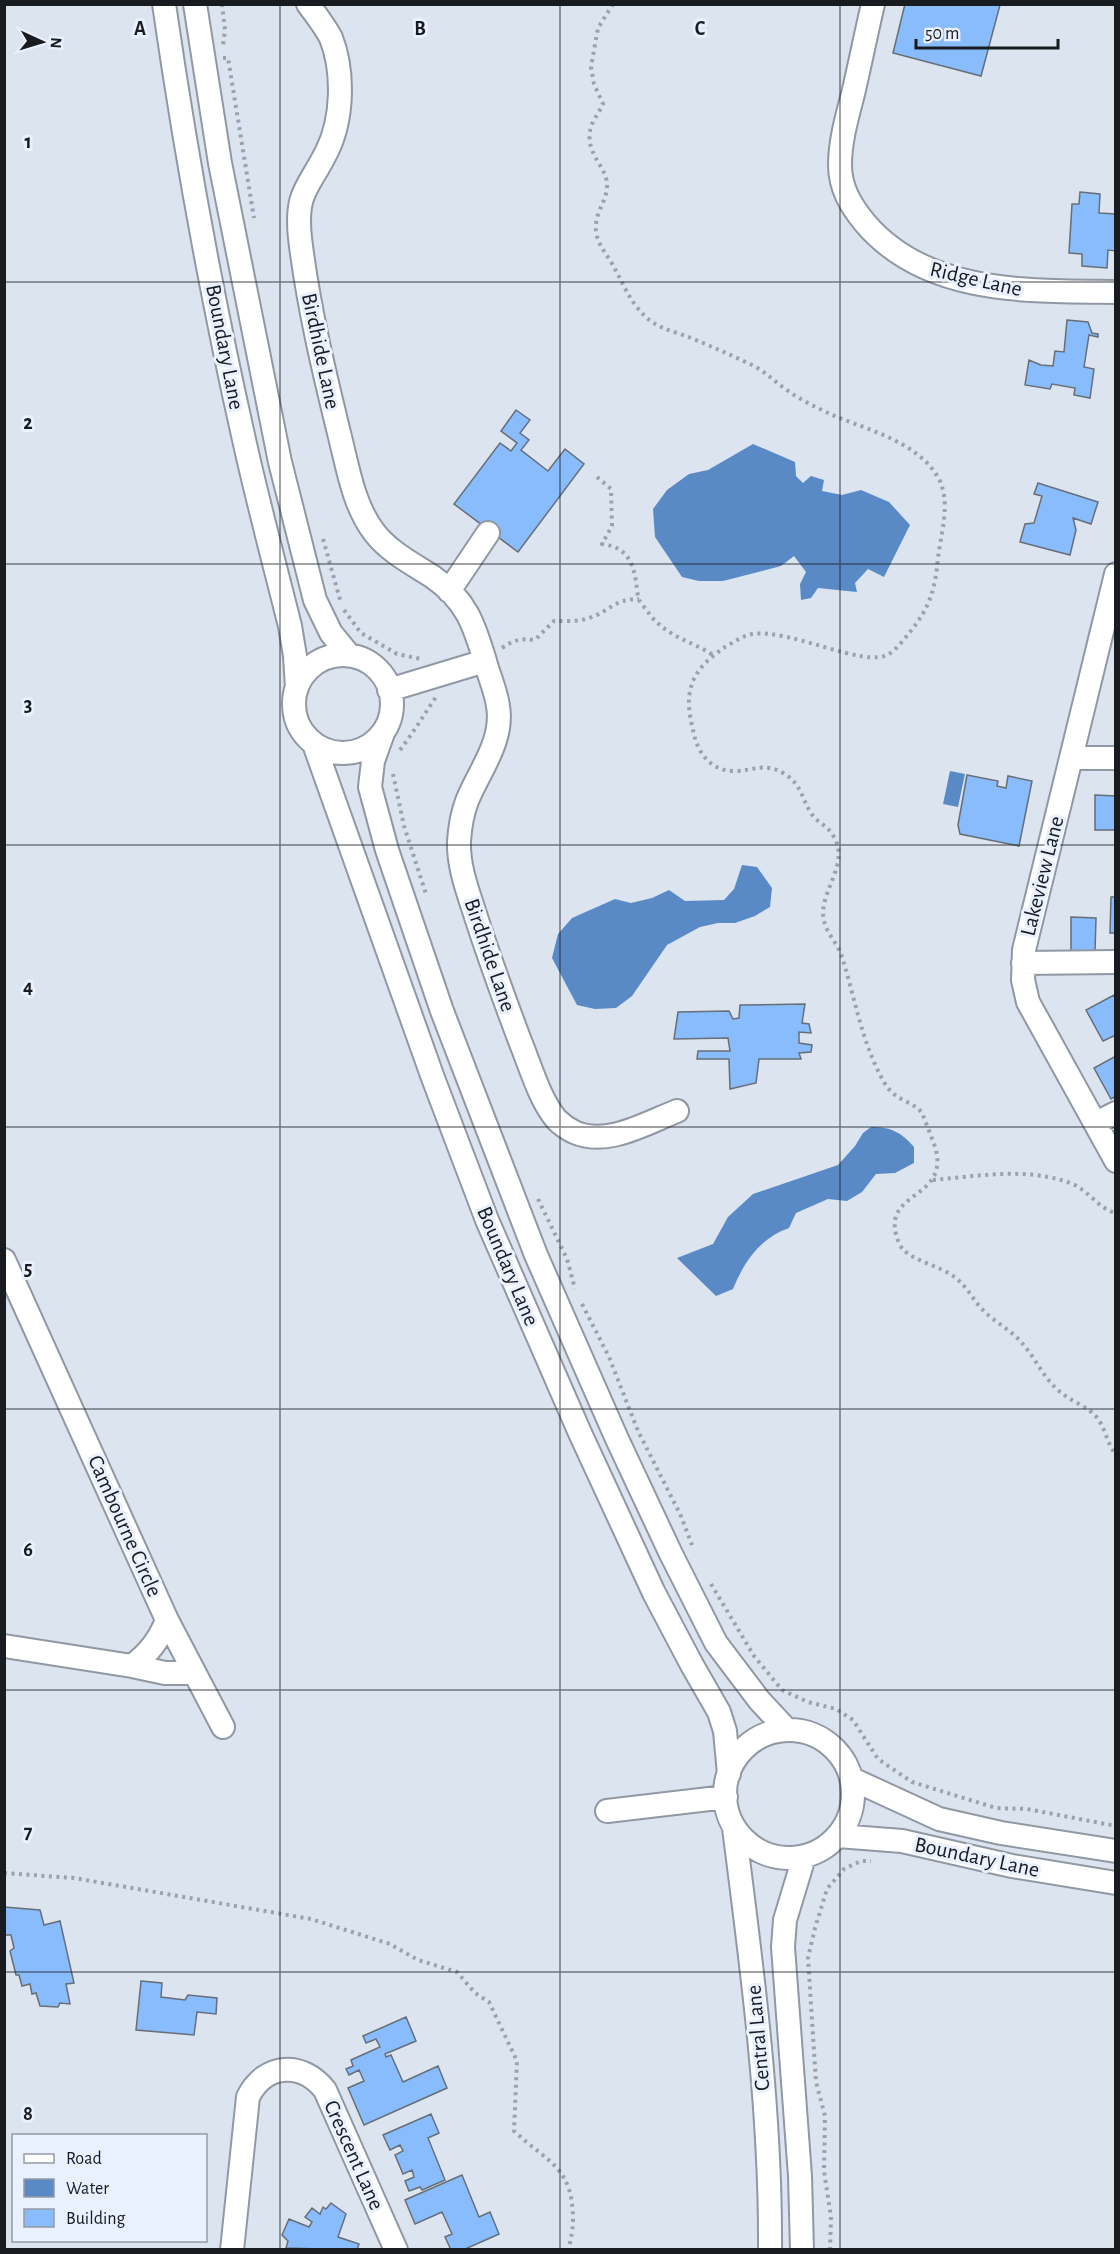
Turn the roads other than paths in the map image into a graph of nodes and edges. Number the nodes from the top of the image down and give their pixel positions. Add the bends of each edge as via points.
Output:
1 (164, 4) edge
2 (195, 4) edge
3 (308, 4) edge
4 (873, 4) edge
5 (1116, 292) edge
6 (488, 533) dead end
7 (1116, 574) edge
8 (449, 591) junction
9 (349, 655) junction
10 (485, 661) junction
11 (297, 688) junction
12 (389, 690) junction
13 (383, 733) junction
14 (314, 744) junction
15 (1072, 758) junction
16 (1116, 758) edge
17 (1116, 962) edge
18 (1023, 963) junction
19 (677, 1111) dead end
20 (1106, 1118) edge
21 (1116, 1161) edge
22 (4, 1260) edge
23 (167, 1620) junction
24 (4, 1646) edge
25 (132, 1666) junction
26 (194, 1673) junction
27 (223, 1727) dead end
28 (786, 1729) junction
29 (729, 1774) junction
30 (852, 1779) junction
31 (726, 1797) junction
32 (607, 1811) dead end
33 (734, 1828) junction
34 (838, 1836) junction
35 (1116, 1851) edge
36 (804, 1857) junction
37 (1116, 1883) edge
38 (232, 2250) edge
39 (396, 2250) edge
40 (770, 2250) edge
41 (802, 2250) edge

1 - 11 street, Boundary Lane via 215,304 290,626
2 - 9 street, Boundary Lane via 220,163 280,462 315,600 331,633
3 - 8 street, Birdhide Lane via 331,40 340,85 333,138 308,182 298,216 311,307 334,413 356,496 374,532
4 - 5 street, Ridge Lane via 840,166 848,200 874,234 914,264 995,287
6 - 8 street
7 - 15 street, Lakeview Lane
8 - 10 street, Birdhide Lane via 465,607
9 - 11 street via 316,662
9 - 12 street via 365,659 379,670
10 - 12 street
10 - 19 street, Birdhide Lane via 498,701 499,723 491,752 461,820 461,867 487,951 535,1077 558,1120 577,1134 610,1136
11 - 14 street via 296,718
12 - 13 street via 390,717
13 - 14 street via 358,751 327,751
13 - 28 street, Boundary Lane via 373,760 370,787 387,850 442,1011 536,1255 670,1554 716,1643
14 - 29 street, Boundary Lane via 487,1220 654,1593 719,1712
15 - 16 street
15 - 18 street, Lakeview Lane via 1036,895
17 - 18 street
18 - 20 street, Lakeview Lane via 1028,1002
20 - 21 street, Lakeview Lane
22 - 23 street, Cambourne Circle
23 - 25 street, Cambourne Circle via 148,1654
23 - 26 street
24 - 25 street
25 - 26 street via 165,1673
26 - 27 street
28 - 29 street via 764,1734 746,1746
28 - 30 street via 808,1732 828,1742 843,1759
29 - 31 street
30 - 34 street via 853,1799
30 - 35 street, Boundary Lane via 939,1819
31 - 32 street
31 - 33 street
33 - 36 street via 765,1854
33 - 40 street, Central Lane via 764,2103
34 - 36 street via 823,1849
34 - 37 street, Boundary Lane via 902,1841 1012,1866
36 - 41 street, Central Lane via 785,1920 783,1947
38 - 39 street, Crescent Lane via 248,2097 259,2079 284,2070 308,2075 325,2090

